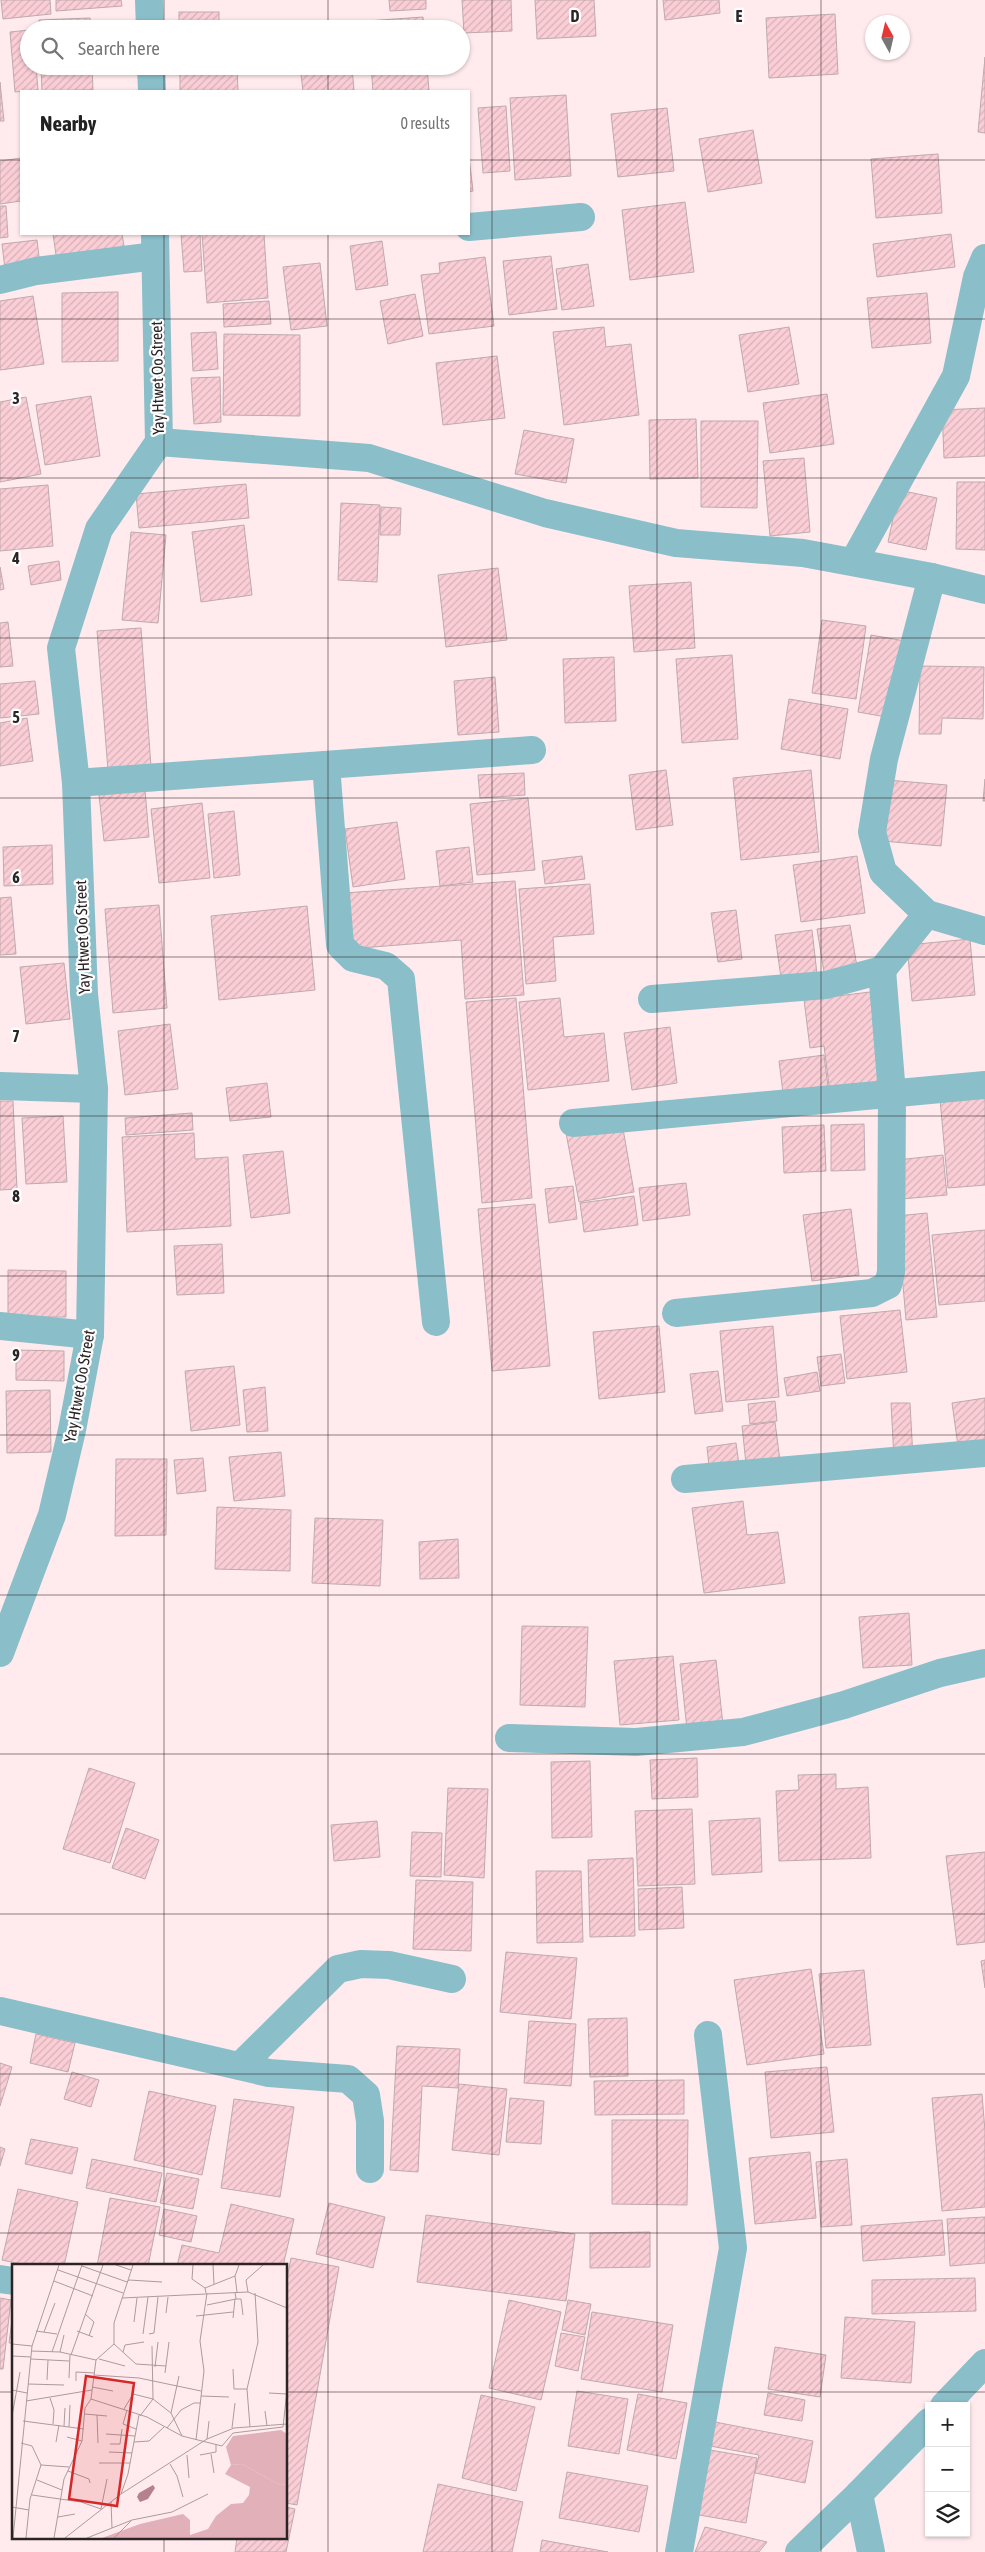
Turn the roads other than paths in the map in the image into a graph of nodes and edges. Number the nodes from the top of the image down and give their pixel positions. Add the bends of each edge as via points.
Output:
1 (149, 0) edge
2 (150, 20) edge
3 (151, 75) edge
4 (152, 90) edge
5 (581, 217) dead end
6 (470, 227) edge
7 (155, 245) edge
8 (985, 258) edge
9 (0, 280) edge
10 (159, 442) junction
11 (854, 561) junction
12 (932, 577) junction
13 (985, 590) edge
14 (532, 750) dead end
15 (326, 765) junction
16 (76, 783) junction
17 (927, 914) junction
18 (985, 931) edge
19 (882, 970) junction
20 (652, 999) dead end
21 (985, 1085) edge
22 (0, 1086) edge
23 (94, 1089) junction
24 (892, 1094) junction
25 (573, 1123) dead end
26 (676, 1312) dead end
27 (436, 1322) dead end
28 (0, 1326) edge
29 (90, 1336) junction
30 (985, 1453) edge
31 (685, 1479) dead end
32 (0, 1653) edge
33 (985, 1663) edge
34 (509, 1738) dead end
35 (452, 1979) dead end
36 (0, 2011) edge
37 (708, 2035) dead end
38 (240, 2066) junction
39 (370, 2169) dead end
40 (985, 2363) edge
41 (948, 2402) edge
42 (925, 2426) edge
43 (860, 2494) junction
44 (679, 2552) edge
45 (799, 2552) edge
46 (871, 2552) edge

1 - 2 street
3 - 4 street
5 - 6 street
7 - 9 street
7 - 10 street, Yay Htwet Oo Street
8 - 11 street via 977,277 956,376
10 - 11 street via 369,458 545,513 676,543 803,553
10 - 16 street, Yay Htwet Oo Street via 99,529 61,648
11 - 12 street
12 - 13 street
12 - 17 street via 884,759 872,832 882,872
14 - 15 street
15 - 16 street
15 - 27 street via 340,945 353,958 386,966 401,979
16 - 23 street, Yay Htwet Oo Street via 84,994
17 - 18 street
17 - 19 street
19 - 20 street via 826,985
19 - 24 street
21 - 24 street
22 - 23 street
23 - 29 street, Yay Htwet Oo Street
24 - 25 street
24 - 26 street via 891,1272 888,1285 872,1293
28 - 29 street
29 - 32 street, Yay Htwet Oo Street via 52,1516
30 - 31 street
33 - 34 street via 940,1673 844,1705 743,1732 636,1742
35 - 38 street via 389,1965 361,1964 338,1970
36 - 38 street
37 - 44 street via 733,2248
38 - 39 street via 270,2073 348,2079 366,2095 370,2121
40 - 41 street
42 - 43 street
43 - 45 street
43 - 46 street

